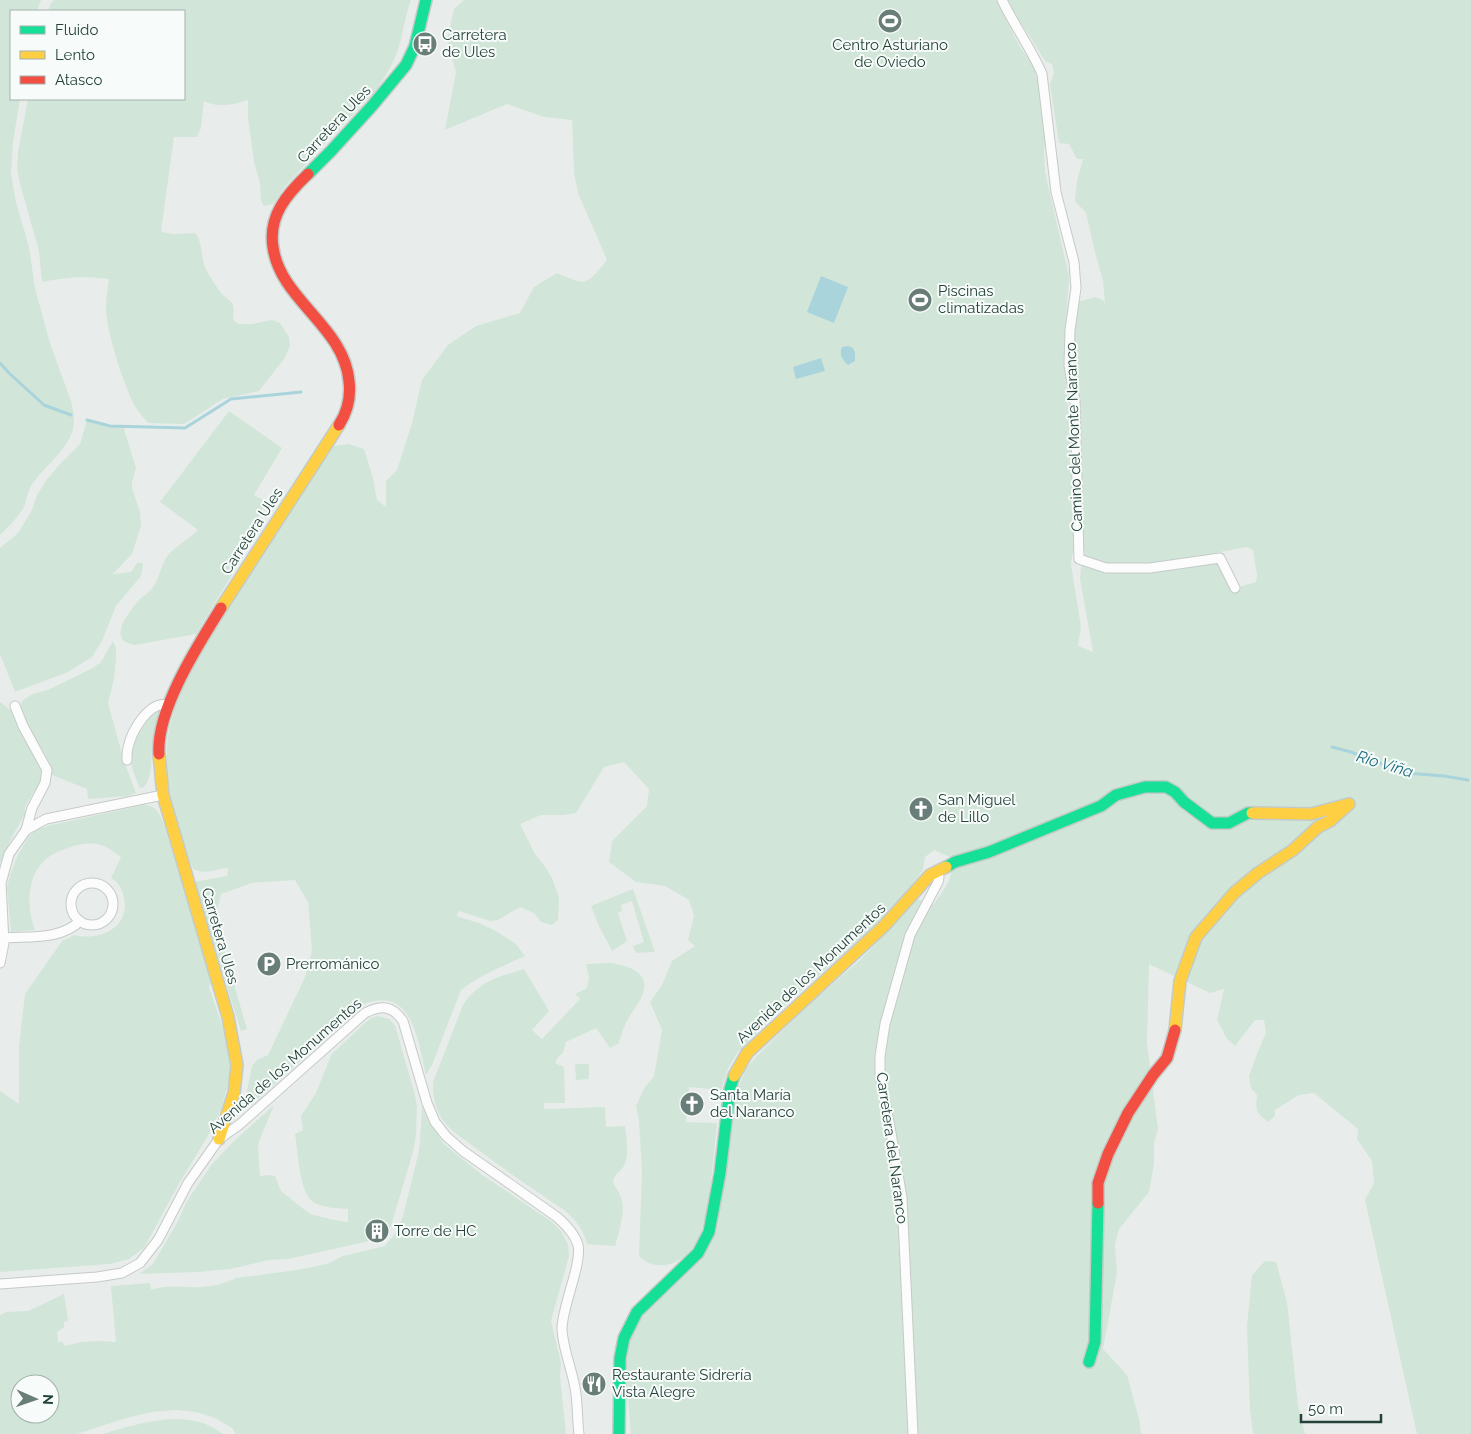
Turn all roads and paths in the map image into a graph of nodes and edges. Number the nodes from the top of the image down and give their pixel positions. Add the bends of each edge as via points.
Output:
1 (426, 0) edge
2 (1002, 0) edge
3 (1235, 588) dead end
4 (168, 705) junction
5 (15, 706) dead end
6 (127, 760) dead end
7 (163, 795) junction
8 (26, 830) junction
9 (936, 873) junction
10 (80, 921) junction
11 (4, 938) junction
12 (0, 963) edge
13 (220, 1139) junction
14 (0, 1284) edge
15 (1089, 1362) dead end
16 (579, 1434) edge
17 (619, 1434) edge
18 (913, 1434) edge

1 - 4 street, Carretera Ules via 411,57 395,80 292,190 276,215 271,235 273,256 285,280 334,340 347,365 350,378 348,404 344,417 197,646
2 - 3 street, Camino del Monte Naranco via 1042,74 1056,192 1074,262 1076,288 1069,365 1075,402 1079,559 1106,568 1150,568 1220,558
4 - 6 street via 156,706 143,716 127,748
4 - 7 street, Carretera Ules via 159,749
5 - 8 street via 47,770
7 - 8 street via 46,819
7 - 13 street, Carretera Ules via 228,1017 237,1065 234,1093
8 - 11 street via 9,854 1,883
9 - 15 street, Avenida de los Monumentos via 955,862 989,852 1101,806 1116,795 1145,787 1166,787 1212,824 1229,823 1248,813 1311,814 1349,804 1234,893 1196,938 1180,981 1175,1034 1167,1058 1128,1113 1098,1183 1096,1342
9 - 17 street, Avenida de los Monumentos via 930,875 884,926 761,1039 739,1066 729,1098 709,1232 698,1253 637,1312 624,1338 620,1358
9 - 18 street, Carretera del Naranco via 938,882 910,935 885,1024 880,1056 882,1092 902,1198
10 - 10 street via 94,925 105,921 112,912 111,895 98,884 86,884 76,892 72,909
10 - 11 street via 57,934
11 - 12 street
13 - 14 street, Avenida de los Monumentos via 188,1183 158,1240 140,1263 122,1274
13 - 16 street, Avenida de los Monumentos via 365,1013 382,1007 397,1013 406,1029 434,1122 463,1151 558,1217 578,1245 562,1328 575,1388

